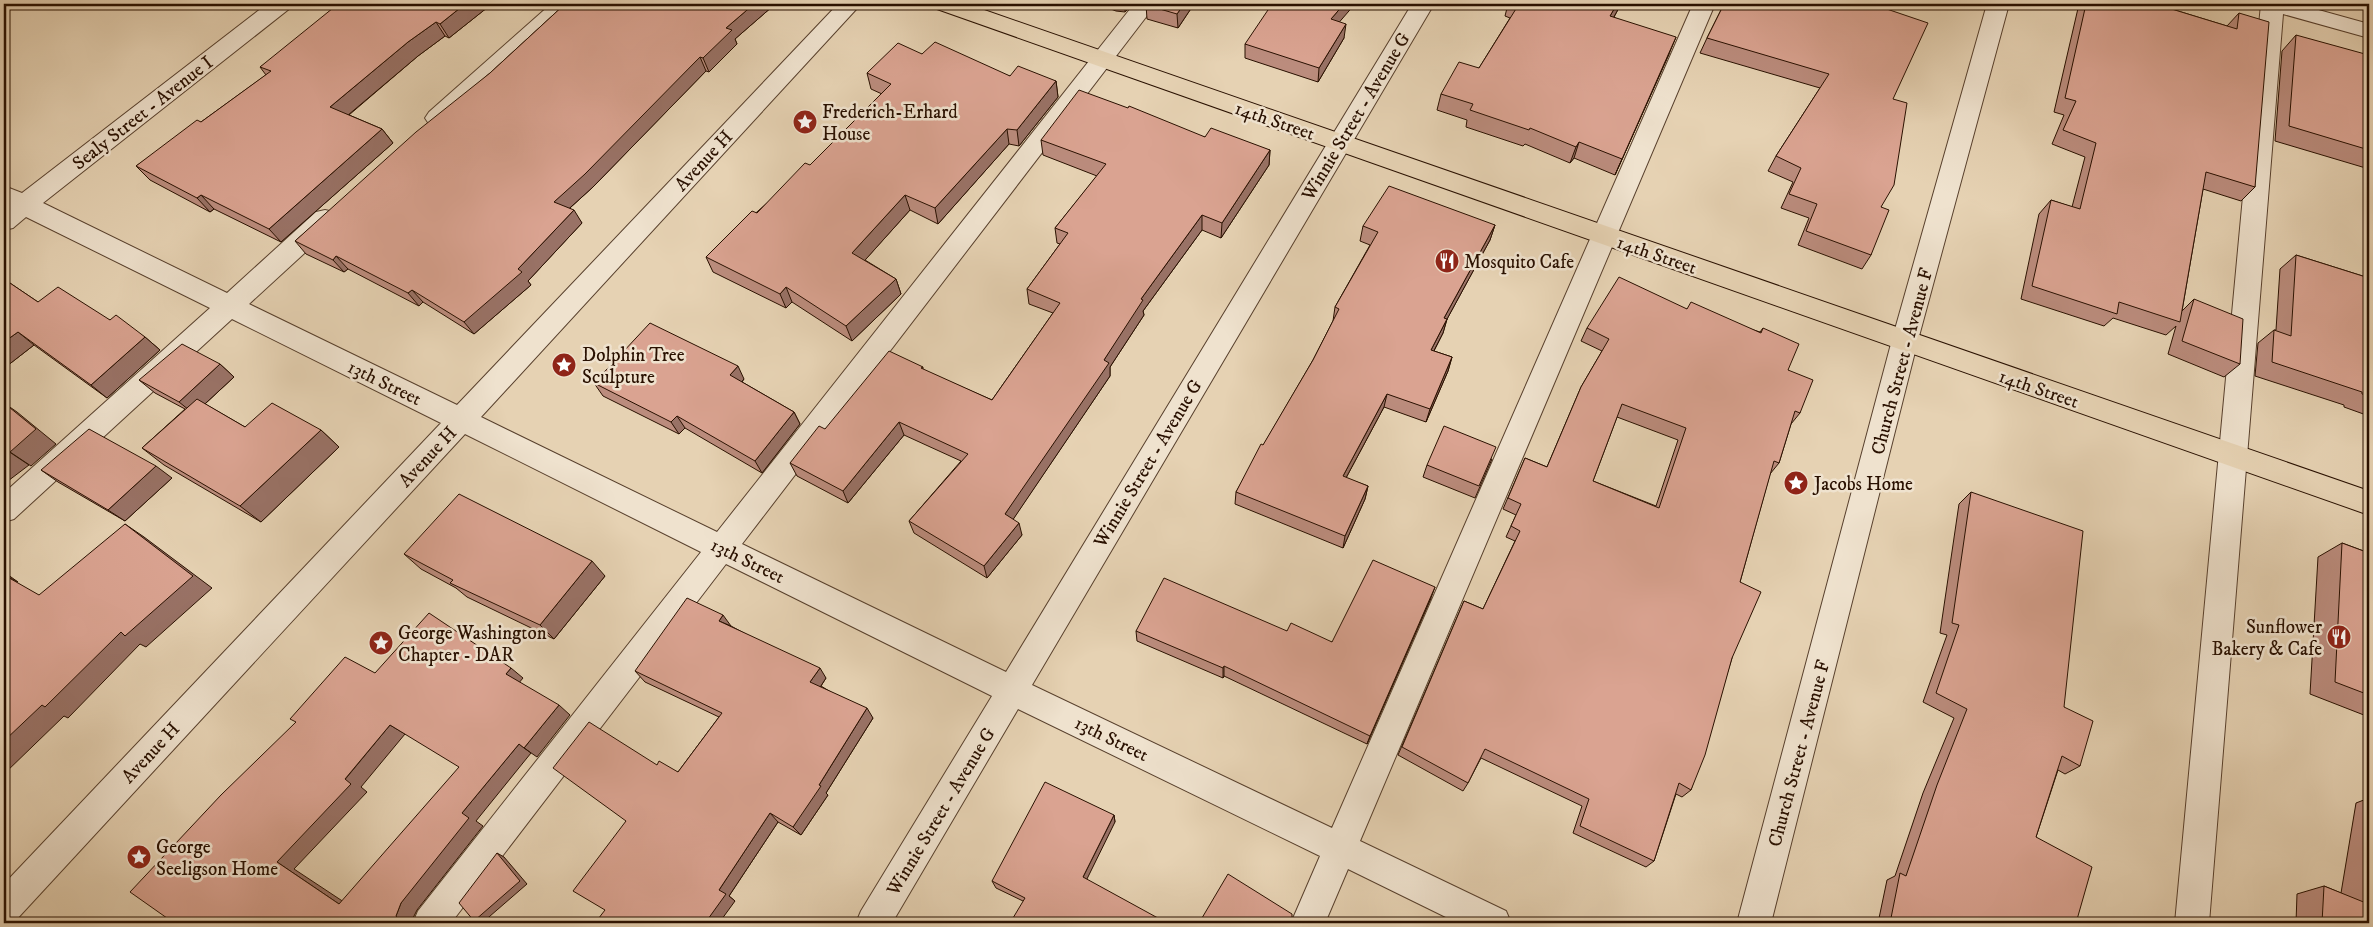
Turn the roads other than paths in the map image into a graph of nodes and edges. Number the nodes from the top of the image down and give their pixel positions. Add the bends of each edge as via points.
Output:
1 (280, 4) edge
2 (564, 4) edge
3 (850, 4) edge
4 (945, 4) edge
5 (1145, 4) edge
6 (1423, 4) edge
7 (1704, 4) edge
8 (1998, 4) edge
9 (2273, 4) edge
10 (2369, 31) edge
11 (1103, 59) junction
12 (418, 135) edge
13 (1339, 142) junction
14 (346, 201) edge
15 (10, 207) edge
16 (1604, 236) junction
17 (229, 306) junction
18 (1905, 340) junction
19 (461, 419) junction
20 (2234, 456) junction
21 (2369, 503) edge
22 (4, 510) edge
23 (721, 546) junction
24 (1012, 689) junction
25 (1340, 849) junction
26 (4, 908) edge
27 (430, 923) edge
28 (873, 923) edge
29 (1308, 923) edge
30 (1494, 923) edge
31 (1754, 923) edge
32 (2192, 923) edge

1 - 15 street, Sealy Street - Avenue I
2 - 12 street
3 - 19 street, Avenue H
4 - 11 main road, 14th Street
5 - 11 street
6 - 13 street, Winnie Street - Avenue G
7 - 16 street
8 - 18 street, Church Street - Avenue F
9 - 10 street
9 - 20 street
11 - 13 main road, 14th Street
11 - 23 street
13 - 16 main road, 14th Street
13 - 24 street, Winnie Street - Avenue G
14 - 17 street
15 - 17 street, 13th Street
16 - 18 main road, 14th Street
16 - 25 street
17 - 19 street, 13th Street
17 - 22 street
18 - 20 main road, 14th Street
18 - 31 street, Church Street - Avenue F
19 - 23 street, 13th Street
19 - 26 street, Avenue H
20 - 21 main road, 14th Street
20 - 32 street
23 - 24 street, 13th Street
23 - 27 street
24 - 25 street, 13th Street
24 - 28 street, Winnie Street - Avenue G
25 - 29 street
25 - 30 street, 13th Street

